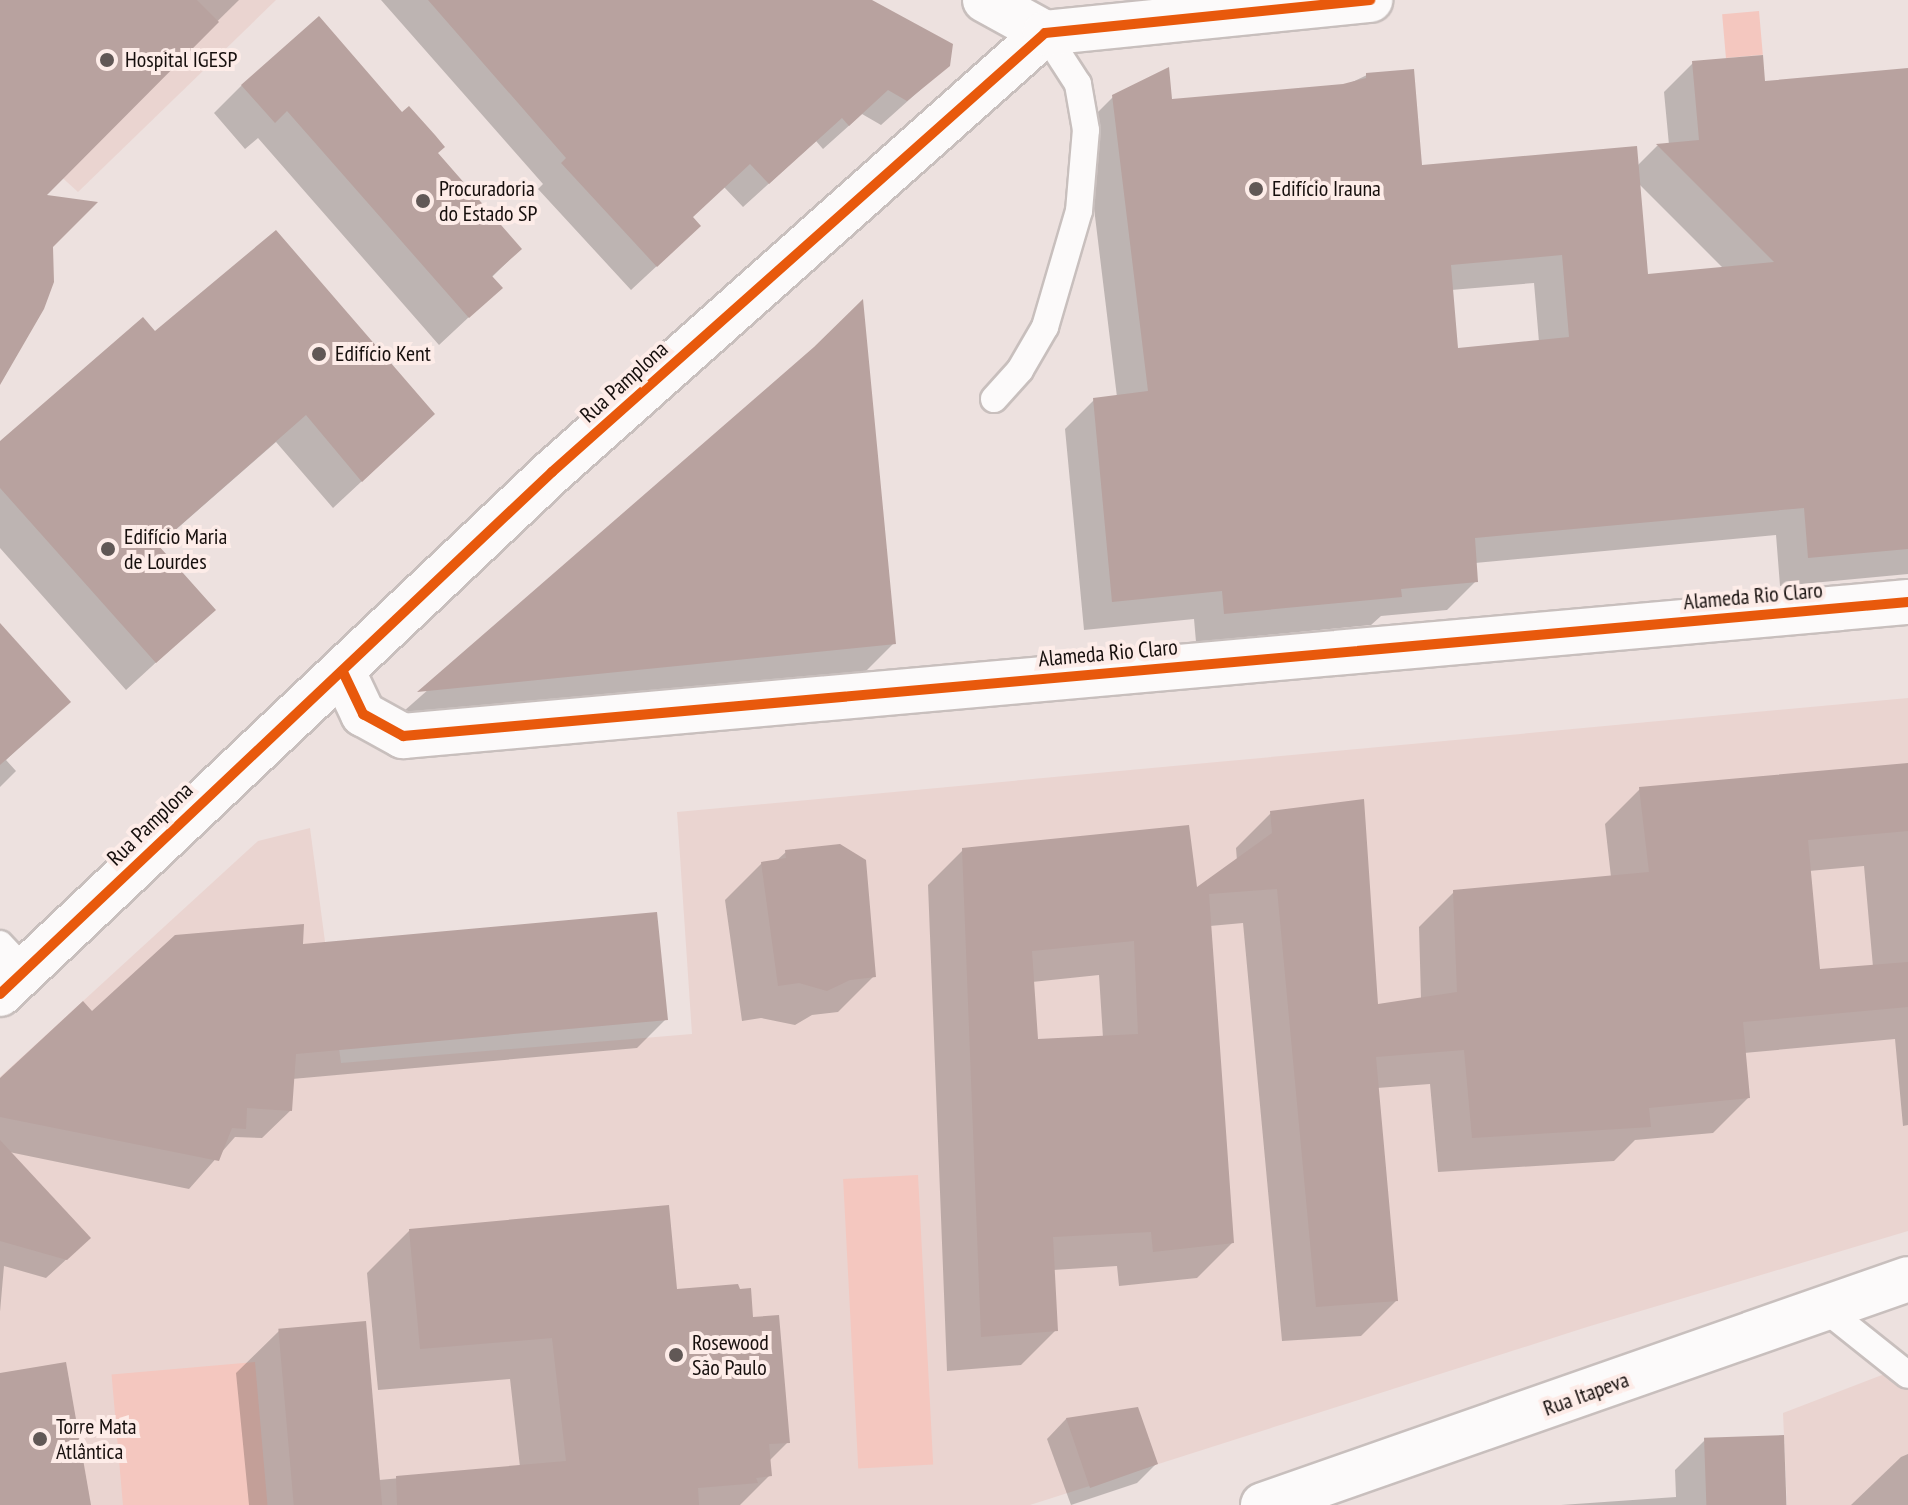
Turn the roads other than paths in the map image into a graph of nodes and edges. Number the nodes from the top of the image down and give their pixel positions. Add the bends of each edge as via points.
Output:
1 (985, 0) edge
2 (1364, 0) edge
3 (1045, 33) junction
4 (994, 399) dead end
5 (1908, 602) edge
6 (343, 672) junction
7 (8, 969) edge
8 (1908, 1279) edge
9 (1824, 1308) junction
10 (1908, 1375) edge
11 (1263, 1505) edge

1 - 3 street
2 - 3 street
3 - 4 lane via 1078,84 1086,130 1079,211 1045,327 1020,370
3 - 6 street, Rua Pamplona via 564,462
5 - 6 street, Alameda Rio Claro via 403,736 363,714
6 - 7 street, Rua Pamplona
8 - 9 street, Rua Itapeva
9 - 10 lane
9 - 11 street, Rua Itapeva

